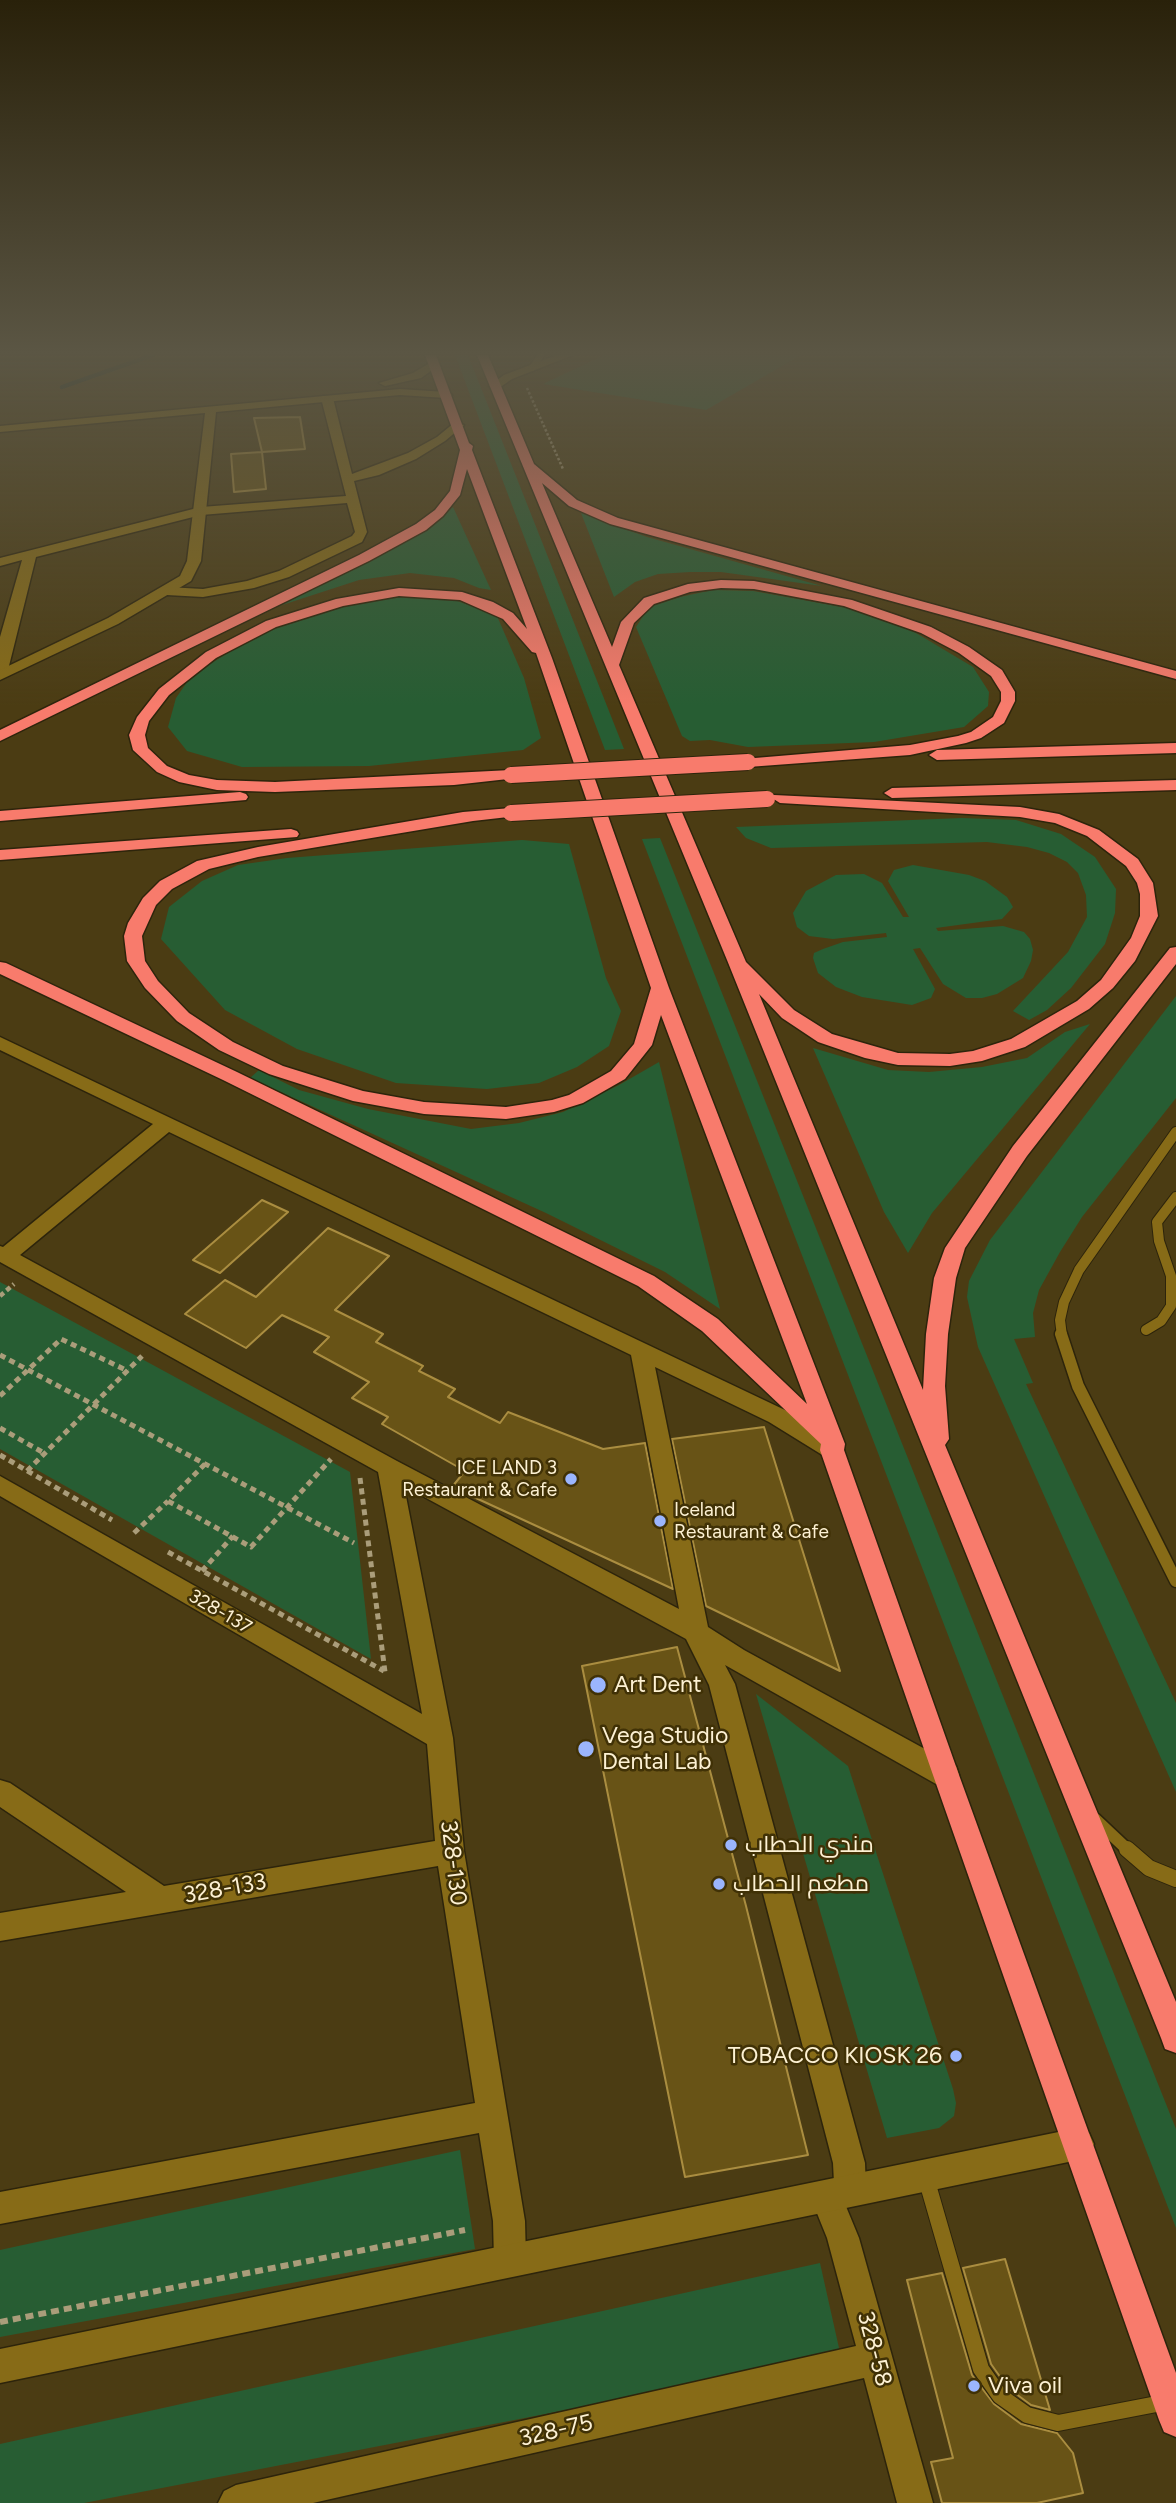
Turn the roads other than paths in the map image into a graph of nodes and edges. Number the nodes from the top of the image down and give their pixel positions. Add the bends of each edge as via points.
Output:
1 (205, 472) edge
2 (346, 472) edge
3 (375, 472) edge
4 (461, 472) edge
5 (476, 472) edge
6 (529, 472) edge
7 (537, 472) edge
8 (348, 479) junction
9 (353, 499) junction
10 (201, 511) junction
11 (30, 555) junction
12 (0, 562) edge
13 (167, 591) junction
14 (4, 640) edge
15 (545, 658) junction
16 (611, 667) junction
17 (0, 675) edge
18 (1176, 675) edge
19 (0, 736) edge
20 (1176, 748) edge
21 (779, 761) junction
22 (467, 778) junction
23 (1176, 785) edge
24 (774, 798) junction
25 (0, 816) edge
26 (474, 816) junction
27 (0, 855) edge
28 (1176, 952) edge
29 (736, 960) junction
30 (0, 967) edge
31 (660, 988) junction
32 (0, 1043) edge
33 (167, 1124) junction
34 (1176, 1132) edge
35 (1176, 1197) edge
36 (4, 1263) edge
37 (1146, 1330) dead end
38 (641, 1352) junction
39 (833, 1447) junction
40 (939, 1459) junction
41 (389, 1467) junction
42 (0, 1485) edge
43 (1176, 1581) edge
44 (697, 1636) junction
45 (440, 1738) junction
46 (946, 1775) junction
47 (0, 1792) edge
48 (1082, 1804) junction
49 (450, 1851) junction
50 (1176, 1879) edge
51 (161, 1900) junction
52 (0, 1927) edge
53 (1176, 2038) edge
54 (492, 2115) junction
55 (1078, 2144) junction
56 (926, 2176) junction
57 (838, 2193) junction
58 (0, 2208) edge
59 (510, 2260) junction
60 (876, 2358) junction
61 (0, 2366) edge
62 (1173, 2411) edge
63 (236, 2503) edge
64 (915, 2503) edge

1 - 10 street
2 - 8 street
3 - 8 street
4 - 19 highway via 456,492 446,506 421,527
5 - 15 highway
6 - 16 highway
7 - 18 highway via 573,503 614,521
8 - 9 street
9 - 10 street
9 - 13 street via 361,532 350,544 249,585 203,593
10 - 11 street
10 - 13 street via 192,569
11 - 12 street
11 - 14 street
13 - 17 street
14 - 17 street
15 - 22 highway via 508,616 475,600 415,592 359,598 279,621 211,655 164,692 142,720 138,735 141,750 153,764 186,779 217,785 275,787
15 - 31 highway
16 - 21 highway via 628,622 649,601 688,588 737,584 818,596 926,630 997,673 1008,692 999,720 976,736 910,750
16 - 29 highway
20 - 21 highway
21 - 22 highway, bridge
22 - 25 highway
23 - 24 highway
24 - 26 highway, bridge
24 - 29 highway via 1020,812 1059,820 1093,833 1132,863 1145,883 1149,916 1126,961 1083,1005 1018,1043 950,1060 885,1056 825,1038 788,1014
26 - 27 highway via 312,833
26 - 31 highway via 203,865 166,885 149,902 133,936 136,961 183,1017 226,1046 276,1070 360,1097 481,1113 554,1106 618,1075 643,1045
28 - 40 highway via 1020,1151 955,1248 945,1278 937,1334 934,1386
29 - 40 highway
30 - 39 highway via 646,1281 730,1342
31 - 39 highway
32 - 33 street
33 - 36 street
33 - 38 street
34 - 43 lane via 1079,1270 1060,1320 1078,1386
35 - 37 lane via 1157,1222 1171,1276 1171,1306 1161,1321
36 - 41 street
38 - 39 street
38 - 44 street
39 - 46 highway
40 - 48 highway
41 - 44 street via 677,1620
41 - 45 street, 328-130
42 - 45 street, 328-137
44 - 46 street
44 - 57 street, 328-58 via 722,1684 849,2163
45 - 49 street, 328-130
46 - 55 highway
47 - 51 street
48 - 50 lane via 1149,1868
48 - 53 highway
49 - 51 street, 328-133
49 - 54 street, 328-130
51 - 52 street, 328-133
54 - 58 street
54 - 59 street, 328-130 via 509,2221
55 - 56 street
55 - 62 highway
56 - 57 street
56 - 62 lane via 981,2369 1000,2396 1027,2415 1058,2423
57 - 59 street
57 - 60 street, 328-58 via 843,2238
59 - 61 street
60 - 63 street, 328-75
60 - 64 street, 328-58

